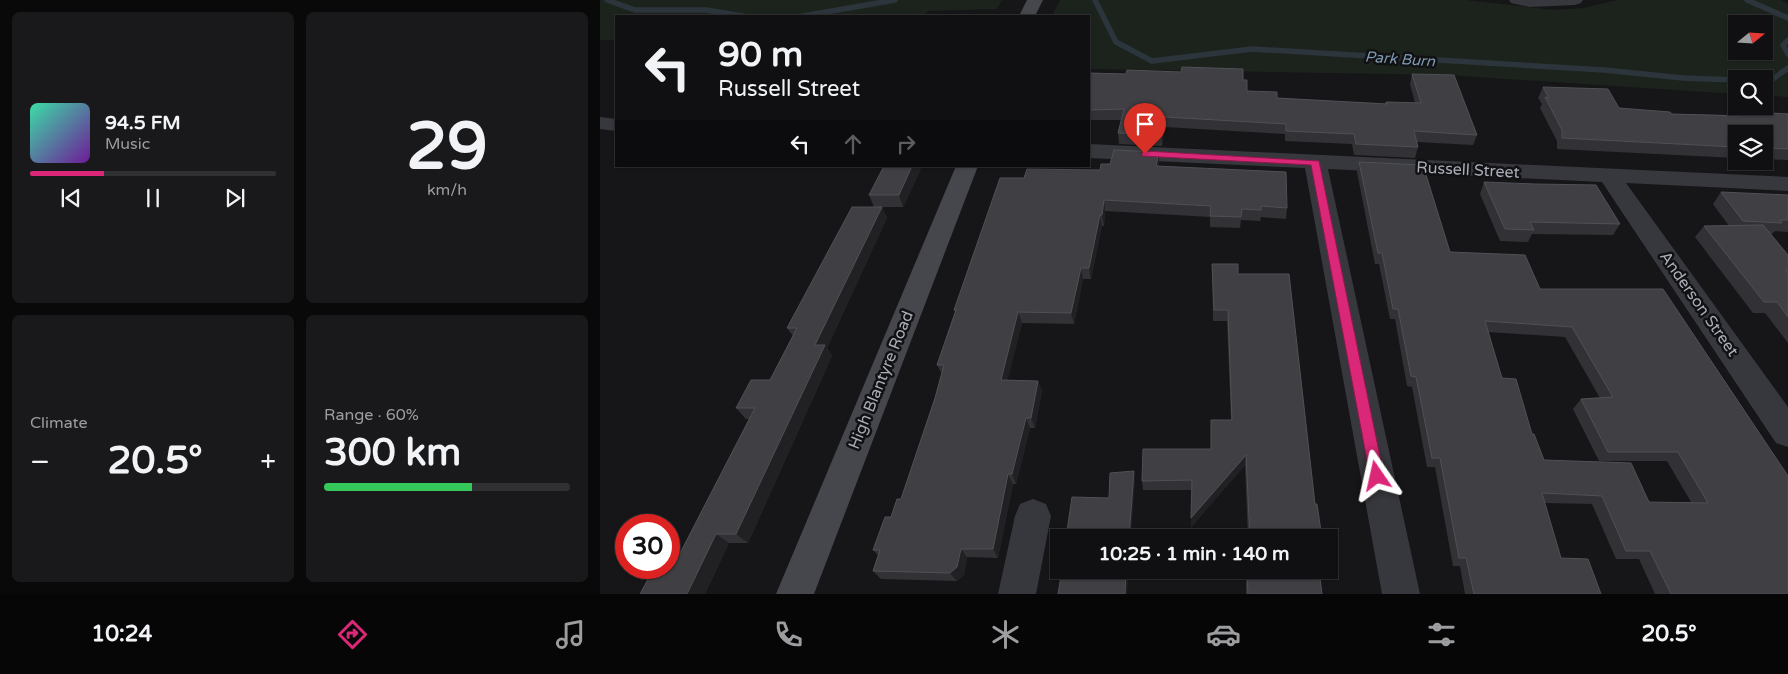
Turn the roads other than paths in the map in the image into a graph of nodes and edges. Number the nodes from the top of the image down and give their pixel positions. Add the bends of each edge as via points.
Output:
1 (1034, 0) edge
2 (1517, 0) edge
3 (1575, 0) edge
4 (1027, 15) edge
5 (1090, 151) edge
6 (1315, 162) junction
7 (967, 167) edge
8 (1609, 176) junction
9 (1788, 184) edge
10 (1788, 433) edge
11 (1033, 516) dead end
12 (795, 594) edge
13 (1017, 594) edge
14 (1401, 594) edge

1 - 4 main road
2 - 3 street
5 - 6 street, Russell Street
6 - 8 street, Russell Street
6 - 14 street
7 - 12 main road, High Blantyre Road
8 - 9 street, Russell Street
8 - 10 street, Anderson Street
11 - 13 street

